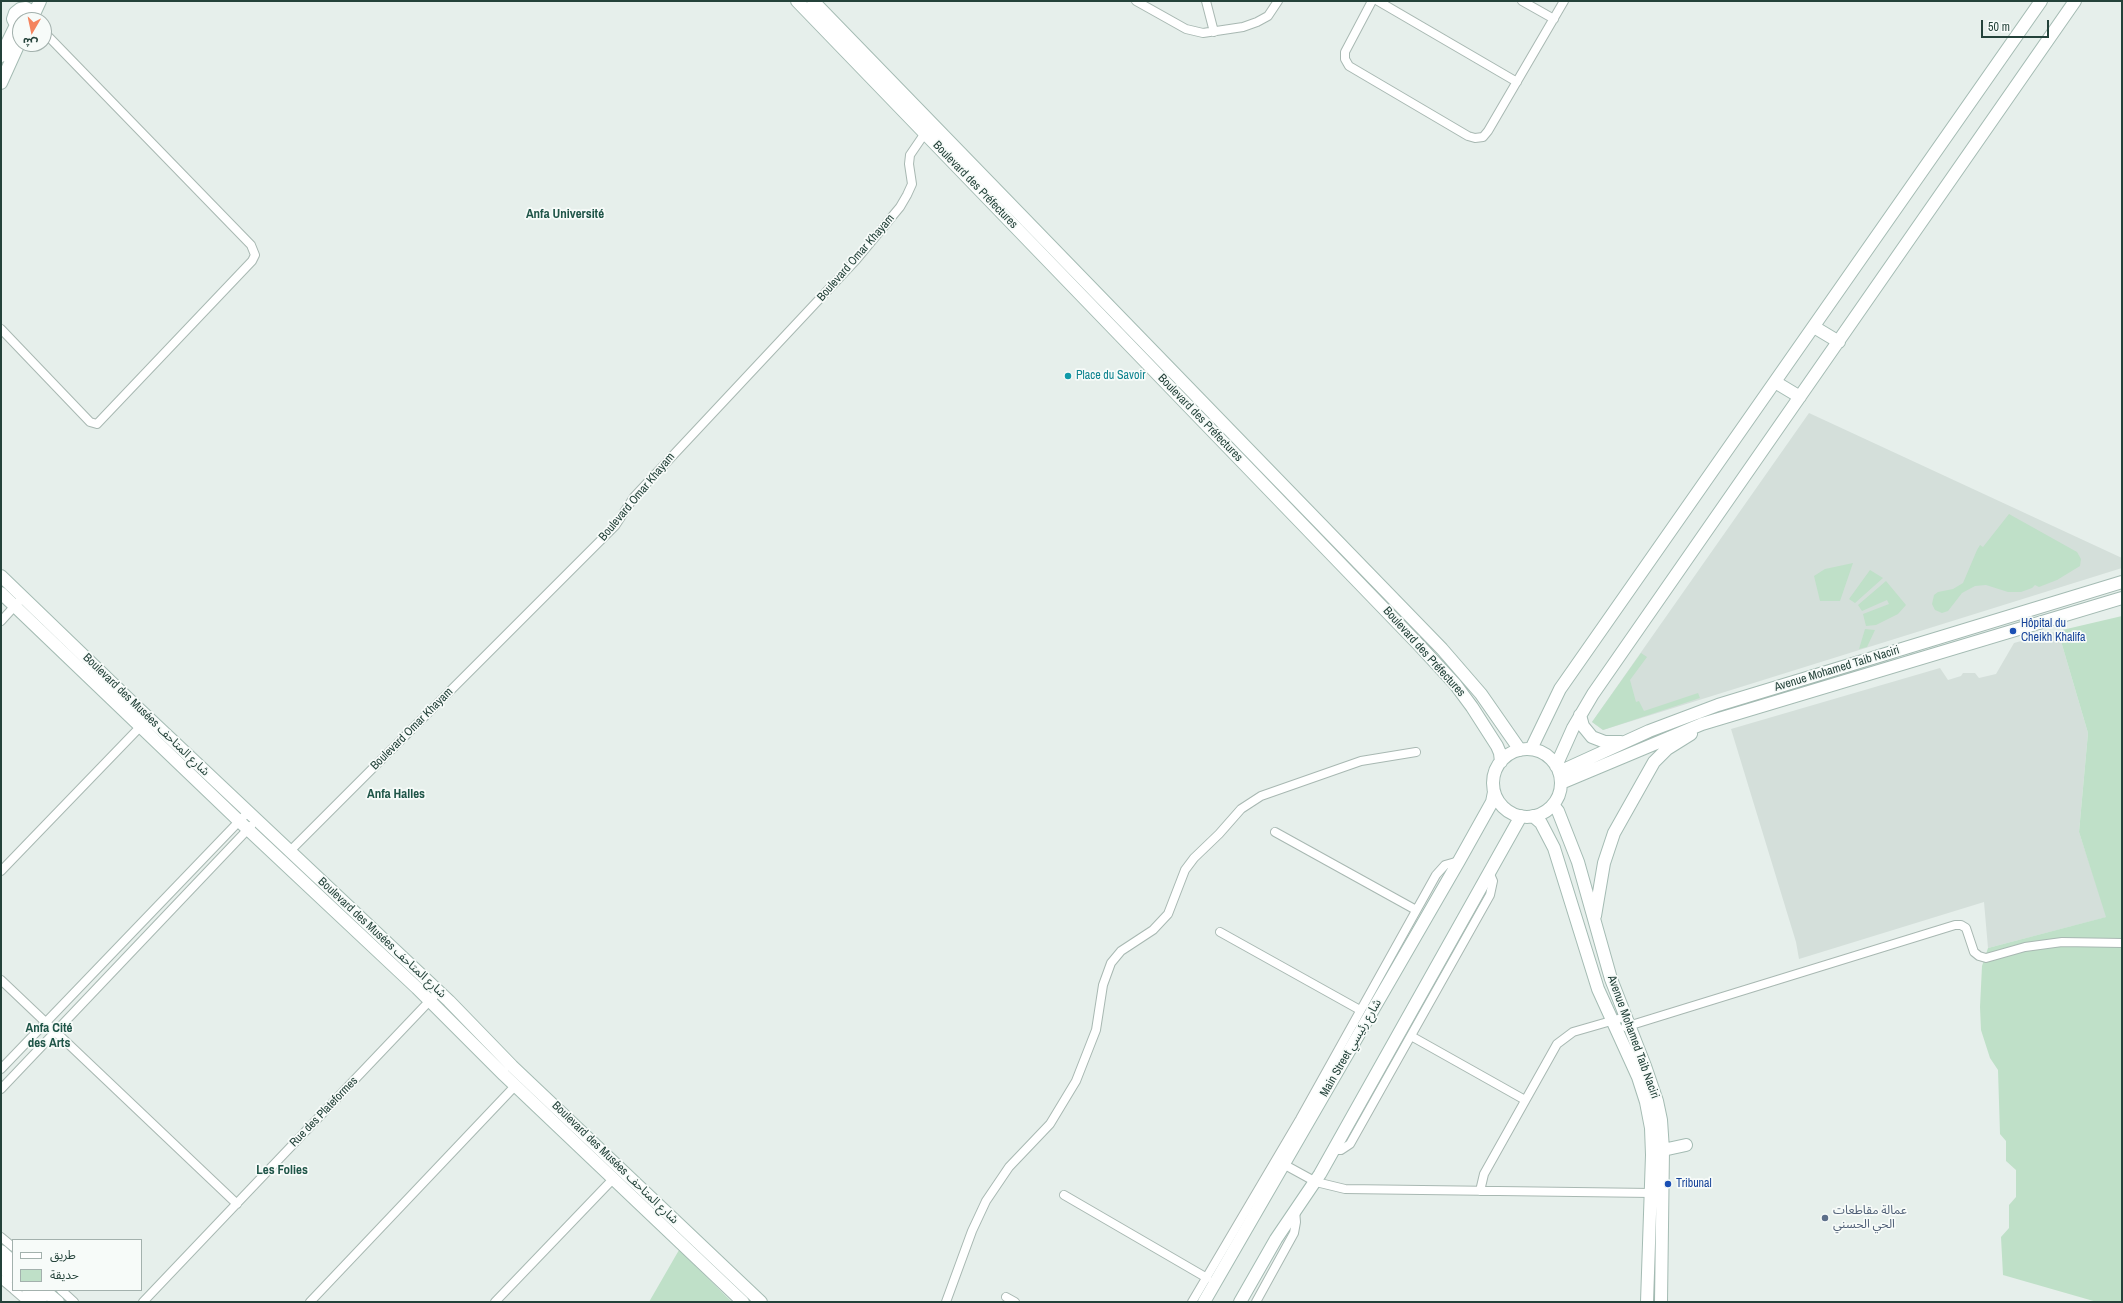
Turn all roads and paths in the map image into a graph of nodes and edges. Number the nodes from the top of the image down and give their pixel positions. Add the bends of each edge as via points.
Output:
1 (40, 1) edge
2 (797, 1) edge
3 (814, 1) edge
4 (1136, 1) edge
5 (1206, 1) edge
6 (1278, 1) edge
7 (1372, 1) edge
8 (1378, 1) edge
9 (1522, 1) edge
10 (1564, 1) edge
11 (2041, 1) edge
12 (2075, 1) edge
13 (29, 11) edge
14 (16, 12) edge
15 (1554, 19) junction
16 (1214, 32) junction
17 (12, 37) edge
18 (52, 40) edge
19 (15, 52) edge
20 (1, 56) edge
21 (1517, 82) junction
22 (1, 83) edge
23 (931, 134) junction
24 (1112, 319) junction
25 (1814, 327) junction
26 (1, 329) edge
27 (1839, 342) junction
28 (1775, 382) junction
29 (1800, 397) junction
30 (1, 576) edge
31 (2122, 582) edge
32 (1, 593) edge
33 (23, 597) junction
34 (2122, 598) edge
35 (15, 606) junction
36 (1, 620) edge
37 (1580, 715) junction
38 (1702, 724) junction
39 (140, 727) junction
40 (1627, 742) junction
41 (1526, 750) junction
42 (1416, 752) dead end
43 (1501, 762) junction
44 (1559, 774) junction
45 (1494, 792) junction
46 (1553, 805) junction
47 (248, 812) junction
48 (1527, 816) junction
49 (239, 821) junction
50 (257, 821) junction
51 (248, 830) junction
52 (1275, 832) dead end
53 (290, 851) junction
54 (1459, 861) junction
55 (1, 871) edge
56 (1490, 872) junction
57 (1416, 910) junction
58 (1594, 919) junction
59 (1220, 932) dead end
60 (2122, 943) edge
61 (1, 980) edge
62 (439, 991) junction
63 (430, 1000) junction
64 (1360, 1010) junction
65 (1627, 1021) junction
66 (46, 1023) junction
67 (1614, 1026) junction
68 (56, 1032) junction
69 (1411, 1036) junction
70 (1, 1070) edge
71 (515, 1086) junction
72 (1, 1089) edge
73 (1525, 1100) junction
74 (1686, 1145) dead end
75 (1334, 1150) junction
76 (1663, 1150) junction
77 (1284, 1165) junction
78 (613, 1179) junction
79 (1316, 1182) junction
80 (1480, 1191) junction
81 (1652, 1193) junction
82 (1064, 1195) dead end
83 (237, 1204) junction
84 (1295, 1211) junction
85 (1, 1237) edge
86 (12, 1246) edge
87 (1, 1251) edge
88 (12, 1261) edge
89 (1, 1266) edge
90 (12, 1275) edge
91 (1206, 1278) junction
92 (1, 1279) edge
93 (12, 1289) edge
94 (14, 1291) edge
95 (29, 1291) edge
96 (45, 1291) edge
97 (62, 1291) edge
98 (1006, 1297) dead end
99 (28, 1302) edge
100 (41, 1302) edge
101 (58, 1302) edge
102 (74, 1302) edge
103 (143, 1302) edge
104 (310, 1302) edge
105 (495, 1302) edge
106 (743, 1302) edge
107 (761, 1302) edge
108 (946, 1302) edge
109 (1015, 1302) edge
110 (1192, 1302) edge
111 (1204, 1302) edge
112 (1240, 1302) edge
113 (1256, 1302) edge
114 (1647, 1302) edge
115 (1661, 1302) edge

1 - 13 street
2 - 23 street, Boulevard des Préfectures
3 - 23 street, Boulevard des Préfectures
4 - 16 street via 1186,29 1195,32
5 - 16 street
6 - 16 street via 1268,16 1257,22
7 - 21 street via 1345,52 1347,63 1356,71 1468,136 1475,138 1486,134
8 - 21 street
9 - 15 street
10 - 15 street
11 - 25 street
12 - 27 street
13 - 14 street
15 - 21 street
17 - 20 street
18 - 26 street via 251,245 254,255 252,261 97,424 90,422
19 - 22 street
23 - 24 street, Boulevard des Préfectures
23 - 53 street, Boulevard Omar Khayam via 910,155 912,178 900,207 856,260 634,497 615,526
24 - 41 street, Boulevard des Préfectures via 1442,649
24 - 43 street, Boulevard des Préfectures via 1446,674 1493,738
25 - 27 street
25 - 28 street
27 - 29 street
28 - 29 street
28 - 41 street via 1560,689
29 - 37 street
30 - 33 street, Boulevard des Musées شارع المتاحف
31 - 40 street, Avenue Mohamed Taib Naciri via 1718,705
32 - 35 street, Boulevard des Musées شارع المتاحف
33 - 35 street
33 - 47 street, Boulevard des Musées شارع المتاحف
34 - 38 street, Avenue Mohamed Taib Naciri
35 - 36 street
35 - 39 street, Boulevard des Musées شارع المتاحف
37 - 40 street via 1585,730 1596,740
37 - 44 street
38 - 44 street, Avenue Mohamed Taib Naciri
38 - 58 street via 1660,755 1644,778 1606,853
39 - 49 street, Boulevard des Musées شارع المتاحف
39 - 55 street
40 - 44 street, Avenue Mohamed Taib Naciri
41 - 43 street via 1510,754
41 - 44 street via 1548,757
42 - 108 street via 1361,760 1261,796 1241,809 1194,858 1182,877 1172,908 1163,920 1126,946 1111,964 1103,985 1096,1030 1076,1082 1050,1124 1010,1167 986,1202 972,1231
43 - 45 street via 1494,776
44 - 46 street via 1559,794
45 - 48 street via 1504,808
45 - 54 street, Main Street شارع رئيسي via 1492,802
46 - 48 street via 1544,812
46 - 58 street, Avenue Mohamed Taib Naciri via 1558,811 1578,862
47 - 49 street
47 - 50 street, Boulevard des Musées شارع المتاحف
48 - 56 street
48 - 67 street, Avenue Mohamed Taib Naciri via 1541,822 1559,859 1597,984
49 - 51 street, Boulevard des Musées شارع المتاحف
49 - 66 street
50 - 51 street
50 - 53 street, Boulevard des Musées شارع المتاحف
51 - 63 street, Boulevard des Musées شارع المتاحف
51 - 68 street
52 - 57 street
53 - 62 street, Boulevard des Musées شارع المتاحف
54 - 57 street via 1449,862 1441,867
54 - 77 street, Main Street شارع رئيسي
56 - 69 street via 1493,886 1490,895
56 - 75 street
57 - 64 street
58 - 65 street, Avenue Mohamed Taib Naciri via 1611,979
59 - 64 street
60 - 65 street via 2062,942 2025,947 1986,958 1974,952 1966,928 1955,925
61 - 66 street
62 - 63 street, Rue des Plateformes
62 - 107 street, Boulevard des Musées شارع المتاحف via 512,1066
63 - 71 street, Boulevard des Musées شارع المتاحف
63 - 83 street, Rue des Plateformes
64 - 91 street via 1300,1119
65 - 67 street
65 - 76 street, Avenue Mohamed Taib Naciri via 1657,1101
66 - 68 street
66 - 70 street
67 - 73 street via 1573,1032 1562,1039
67 - 81 street, Avenue Mohamed Taib Naciri via 1638,1077 1646,1102 1652,1140
68 - 72 street
68 - 83 street
69 - 73 street
69 - 75 street via 1350,1144 1344,1149
71 - 78 street, Boulevard des Musées شارع المتاحف
71 - 104 street
73 - 80 street via 1484,1174
74 - 76 street
75 - 79 street
76 - 115 street, Avenue Mohamed Taib Naciri
77 - 79 street
77 - 111 street, Main Street شارع رئيسي
78 - 105 street
78 - 106 street, Boulevard des Musées شارع المتاحف
79 - 80 street via 1345,1189
79 - 84 street
80 - 81 street
81 - 114 street, Avenue Mohamed Taib Naciri
82 - 91 street
83 - 103 street, Rue des Plateformes
84 - 112 street
84 - 113 street via 1294,1233
85 - 86 street
87 - 88 street
89 - 90 street
91 - 110 street
92 - 93 street
94 - 99 street
95 - 100 street
96 - 101 street
97 - 102 street
98 - 109 street

